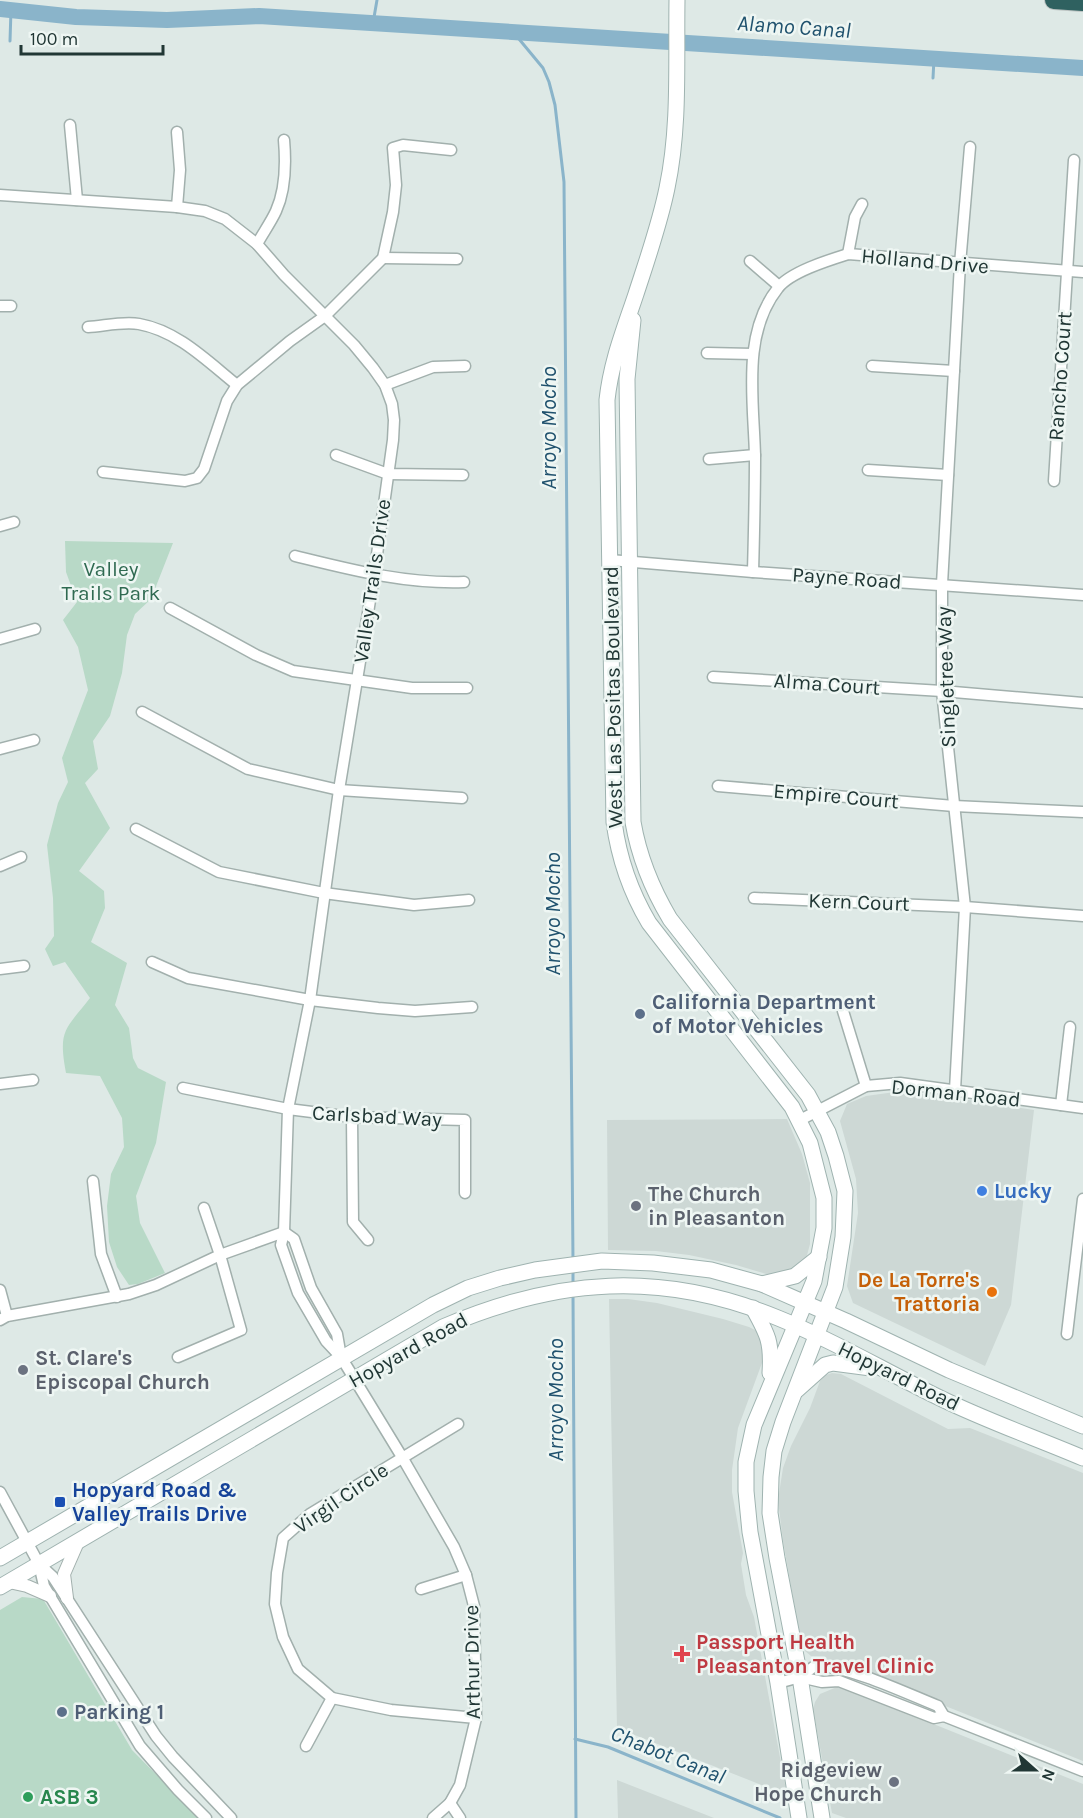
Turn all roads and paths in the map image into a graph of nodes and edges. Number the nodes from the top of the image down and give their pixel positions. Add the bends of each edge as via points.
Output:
1 (677, 0) edge
2 (1054, 0) edge
3 (1083, 2) edge
4 (70, 125) dead end
5 (177, 132) dead end
6 (284, 140) dead end
7 (970, 147) dead end
8 (451, 150) dead end
9 (1074, 160) dead end
10 (0, 195) edge
11 (77, 200) junction
12 (862, 204) dead end
13 (177, 207) junction
14 (257, 244) junction
15 (848, 254) junction
16 (383, 258) junction
17 (457, 260) dead end
18 (750, 261) dead end
19 (960, 264) junction
20 (1067, 271) junction
21 (1083, 272) edge
22 (779, 286) junction
23 (636, 293) junction
24 (325, 316) junction
25 (88, 327) dead end
26 (707, 353) dead end
27 (753, 354) junction
28 (465, 366) dead end
29 (872, 366) dead end
30 (954, 371) junction
31 (237, 385) junction
32 (385, 385) junction
33 (336, 455) dead end
34 (754, 456) junction
35 (709, 459) dead end
36 (868, 470) dead end
37 (103, 471) dead end
38 (388, 474) junction
39 (463, 475) dead end
40 (948, 475) junction
41 (1054, 481) dead end
42 (14, 522) dead end
43 (0, 526) edge
44 (295, 556) dead end
45 (610, 560) junction
46 (629, 561) junction
47 (753, 572) junction
48 (374, 576) junction
49 (464, 582) dead end
50 (942, 584) junction
51 (1083, 595) edge
52 (170, 608) dead end
53 (35, 629) dead end
54 (0, 639) edge
55 (713, 677) dead end
56 (358, 681) junction
57 (467, 688) dead end
58 (942, 691) junction
59 (1083, 703) edge
60 (142, 712) dead end
61 (34, 740) dead end
62 (0, 749) edge
63 (718, 786) dead end
64 (339, 790) junction
65 (462, 798) dead end
66 (954, 806) junction
67 (1083, 812) edge
68 (136, 829) dead end
69 (21, 857) dead end
70 (0, 866) edge
71 (324, 893) junction
72 (754, 898) dead end
73 (470, 900) dead end
74 (965, 907) junction
75 (1083, 916) edge
76 (152, 962) dead end
77 (24, 966) dead end
78 (0, 969) edge
79 (310, 1000) junction
80 (472, 1007) dead end
81 (843, 1011) dead end
82 (1070, 1027) dead end
83 (33, 1080) dead end
84 (0, 1084) edge
85 (866, 1086) junction
86 (183, 1088) dead end
87 (955, 1090) junction
88 (1061, 1105) junction
89 (1083, 1108) edge
90 (288, 1110) junction
91 (818, 1111) junction
92 (352, 1117) junction
93 (800, 1120) junction
94 (93, 1181) dead end
95 (465, 1193) dead end
96 (1083, 1198) edge
97 (204, 1208) dead end
98 (284, 1232) junction
99 (368, 1240) dead end
100 (220, 1255) junction
101 (819, 1257) junction
102 (762, 1284) junction
103 (0, 1290) edge
104 (117, 1297) junction
105 (805, 1303) junction
106 (753, 1308) junction
107 (826, 1312) junction
108 (4, 1318) edge
109 (795, 1326) junction
110 (1067, 1334) dead end
111 (816, 1336) junction
112 (178, 1357) dead end
113 (341, 1357) junction
114 (884, 1370) junction
115 (354, 1380) junction
116 (769, 1386) junction
117 (795, 1392) junction
118 (458, 1424) dead end
119 (1083, 1426) edge
120 (402, 1457) junction
121 (1083, 1458) edge
122 (0, 1492) edge
123 (26, 1542) junction
124 (78, 1542) junction
125 (0, 1558) edge
126 (39, 1564) junction
127 (466, 1575) junction
128 (5, 1585) edge
129 (421, 1589) dead end
130 (50, 1596) junction
131 (67, 1598) junction
132 (800, 1677) junction
133 (778, 1683) junction
134 (332, 1698) junction
135 (944, 1716) junction
136 (476, 1718) junction
137 (306, 1746) dead end
138 (1083, 1772) edge
139 (450, 1803) junction
140 (798, 1814) edge
141 (206, 1818) edge
142 (231, 1818) edge
143 (433, 1818) edge
144 (460, 1818) edge
145 (822, 1818) edge

1 - 23 main road, West Las Positas Boulevard via 673,149 667,189
2 - 3 highway
4 - 11 street
5 - 13 street
6 - 14 street via 285,172 277,210
7 - 19 street, Singletree Way
8 - 16 street via 403,145 393,148 396,184
9 - 20 street, Rancho Court
10 - 11 street, Valley Trails Drive
11 - 13 street, Valley Trails Drive
12 - 15 street via 855,217
13 - 14 street, Valley Trails Drive via 225,219
14 - 24 street, Valley Trails Drive
15 - 19 street, Holland Drive
15 - 22 street, Holland Drive via 810,267
16 - 17 street
16 - 24 street
18 - 22 street
19 - 20 street, Holland Drive
19 - 30 street, Singletree Way
20 - 21 street, Holland Drive
20 - 41 street, Rancho Court
22 - 27 street, Holland Drive via 762,314
23 - 45 main road, West Las Positas Boulevard via 616,351 607,400
23 - 46 main road, West Las Positas Boulevard via 627,379
24 - 31 street
24 - 32 street, Valley Trails Drive
25 - 31 street via 138,323 164,331
26 - 27 street
27 - 34 street, Holland Drive
28 - 32 street via 433,367
29 - 30 street
30 - 40 street, Singletree Way
31 - 37 street via 197,478 185,481
32 - 38 street, Valley Trails Drive via 394,420
33 - 38 street
34 - 35 street
34 - 47 street, Holland Drive
36 - 40 street
38 - 39 street
38 - 48 street, Valley Trails Drive
40 - 50 street, Singletree Way
42 - 43 street
44 - 48 street
45 - 46 street, Payne Road
45 - 93 main road, West Las Positas Boulevard via 614,822 625,873 649,923
46 - 47 street, Payne Road
46 - 91 main road, West Las Positas Boulevard via 633,822 645,871 670,919
47 - 50 street, Payne Road
48 - 49 street
48 - 56 street, Valley Trails Drive
50 - 51 street, Payne Road
50 - 58 street, Singletree Way
52 - 56 street via 293,671
53 - 54 street
55 - 58 street, Alma Court
56 - 57 street via 412,688
56 - 64 street, Valley Trails Drive
58 - 59 street, Alma Court
58 - 66 street, Singletree Way
60 - 64 street via 248,769
61 - 62 street
63 - 66 street, Empire Court
64 - 65 street
64 - 71 street, Valley Trails Drive
66 - 67 street, Empire Court
66 - 74 street, Singletree Way
68 - 71 street via 219,872
69 - 70 street
71 - 73 street via 414,905
71 - 79 street, Valley Trails Drive
72 - 74 street, Kern Court
74 - 75 street, Kern Court
74 - 87 street, Singletree Way
76 - 79 street via 188,978
77 - 78 street
79 - 80 street via 415,1011
79 - 90 street, Valley Trails Drive
81 - 85 street
82 - 88 street
83 - 84 street
85 - 87 street, Dorman Road via 900,1083
85 - 91 street, Dorman Road
86 - 90 street, Carlsbad Way
87 - 88 street, Dorman Road
88 - 89 street, Dorman Road
90 - 92 street, Carlsbad Way
90 - 98 street, Valley Trails Drive
91 - 93 street, Dorman Road
91 - 107 main road, West Las Positas Boulevard via 837,1156 845,1191 843,1237 835,1287
92 - 95 street, Carlsbad Way via 465,1120
92 - 99 street via 353,1222
93 - 101 main road, West Las Positas Boulevard via 824,1198
94 - 104 street via 101,1254
96 - 110 street
97 - 100 street
98 - 100 street
98 - 113 street via 294,1239 311,1288 337,1334
100 - 104 street via 156,1285
100 - 112 street via 241,1330
101 - 102 main road via 795,1275
101 - 105 main road, West Las Positas Boulevard
102 - 105 main road, Hopyard Road
102 - 113 main road, Hopyard Road via 711,1270 653,1263 602,1261 535,1269 468,1288
103 - 108 street
104 - 108 street
105 - 107 main road, Hopyard Road
105 - 109 main road, West Las Positas Boulevard
106 - 109 main road, Hopyard Road
106 - 115 main road, Hopyard Road via 663,1288 602,1285 536,1294 442,1327
106 - 116 main road via 770,1343
107 - 111 main road, West Las Positas Boulevard
107 - 119 main road, Hopyard Road via 949,1370
109 - 111 main road, Hopyard Road
109 - 116 main road, West Las Positas Boulevard
111 - 114 main road, Hopyard Road
111 - 117 main road, West Las Positas Boulevard
113 - 115 street
113 - 123 main road, Hopyard Road
114 - 117 main road via 833,1363 825,1365
114 - 121 main road, Hopyard Road via 943,1400
115 - 120 street, Arthur Drive
115 - 124 main road, Hopyard Road
116 - 133 main road, West Las Positas Boulevard via 754,1425 746,1462 746,1491
117 - 132 main road, West Las Positas Boulevard via 774,1451 770,1513
118 - 120 street, Virgil Circle
120 - 127 street, Arthur Drive
120 - 134 street, Virgil Circle via 310,1514 283,1539 275,1604 283,1637 298,1669
122 - 123 street
123 - 125 main road, Hopyard Road
123 - 126 street
124 - 126 main road, Hopyard Road
124 - 131 street via 64,1574
126 - 128 main road, Hopyard Road
126 - 130 street
126 - 131 street
127 - 129 street
127 - 136 street, Arthur Drive via 474,1606
128 - 130 street via 27,1586
130 - 141 street via 141,1746
131 - 142 street via 156,1736
132 - 133 street
132 - 135 street via 839,1681 934,1718
132 - 135 street via 816,1665 842,1670 939,1706
132 - 145 main road, West Las Positas Boulevard
133 - 140 main road, West Las Positas Boulevard
134 - 136 street, Virgil Circle via 391,1710
134 - 137 street
135 - 138 street
136 - 139 street, Arthur Drive via 466,1767
139 - 143 street, Arthur Drive
139 - 144 street

